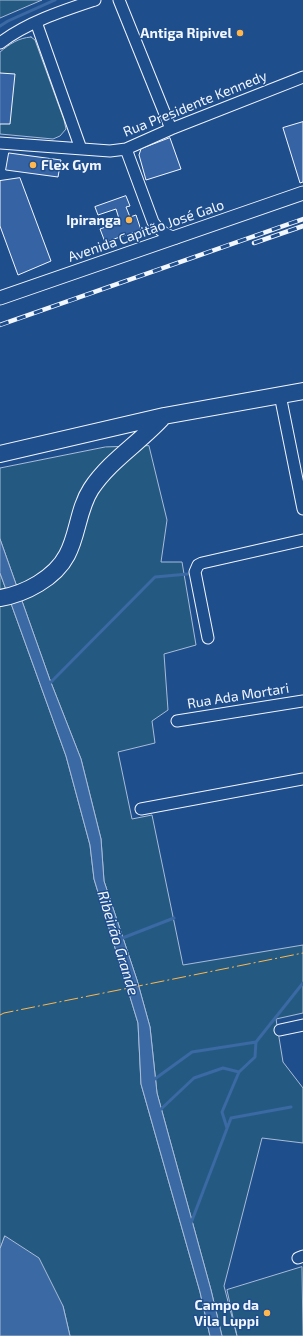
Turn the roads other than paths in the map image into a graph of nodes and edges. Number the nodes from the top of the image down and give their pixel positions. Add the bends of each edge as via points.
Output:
1 (95, 0) edge
2 (119, 0) edge
3 (36, 22) junction
4 (0, 44) edge
5 (303, 77) edge
6 (171, 129) junction
7 (0, 143) edge
8 (81, 149) junction
9 (126, 149) junction
10 (303, 193) edge
11 (176, 238) junction
12 (0, 298) edge
13 (303, 391) edge
14 (280, 396) junction
15 (164, 416) junction
16 (0, 454) edge
17 (303, 509) edge
18 (303, 540) edge
19 (0, 598) edge
20 (208, 638) dead end
21 (303, 701) edge
22 (177, 721) dead end
23 (303, 779) edge
24 (141, 809) dead end
25 (303, 1024) edge
26 (280, 1030) dead end

1 - 3 street
2 - 6 street
3 - 4 street
3 - 8 street
5 - 6 street, Rua Presidente Kennedy
6 - 9 street, Rua Presidente Kennedy
7 - 8 street, Rua Presidente Kennedy
8 - 9 street, Rua Presidente Kennedy
9 - 11 street via 153,222 163,233
10 - 11 main road, Avenida Capitão José Galo
11 - 12 main road, Avenida Capitão José Galo
13 - 14 highway
14 - 15 highway
14 - 17 street
15 - 16 highway
15 - 19 highway via 150,432 107,468 91,490 82,508 67,555 57,568 45,579 25,590
18 - 20 street via 198,565 195,572
21 - 22 street, Rua Ada Mortari
23 - 24 street
25 - 26 street

